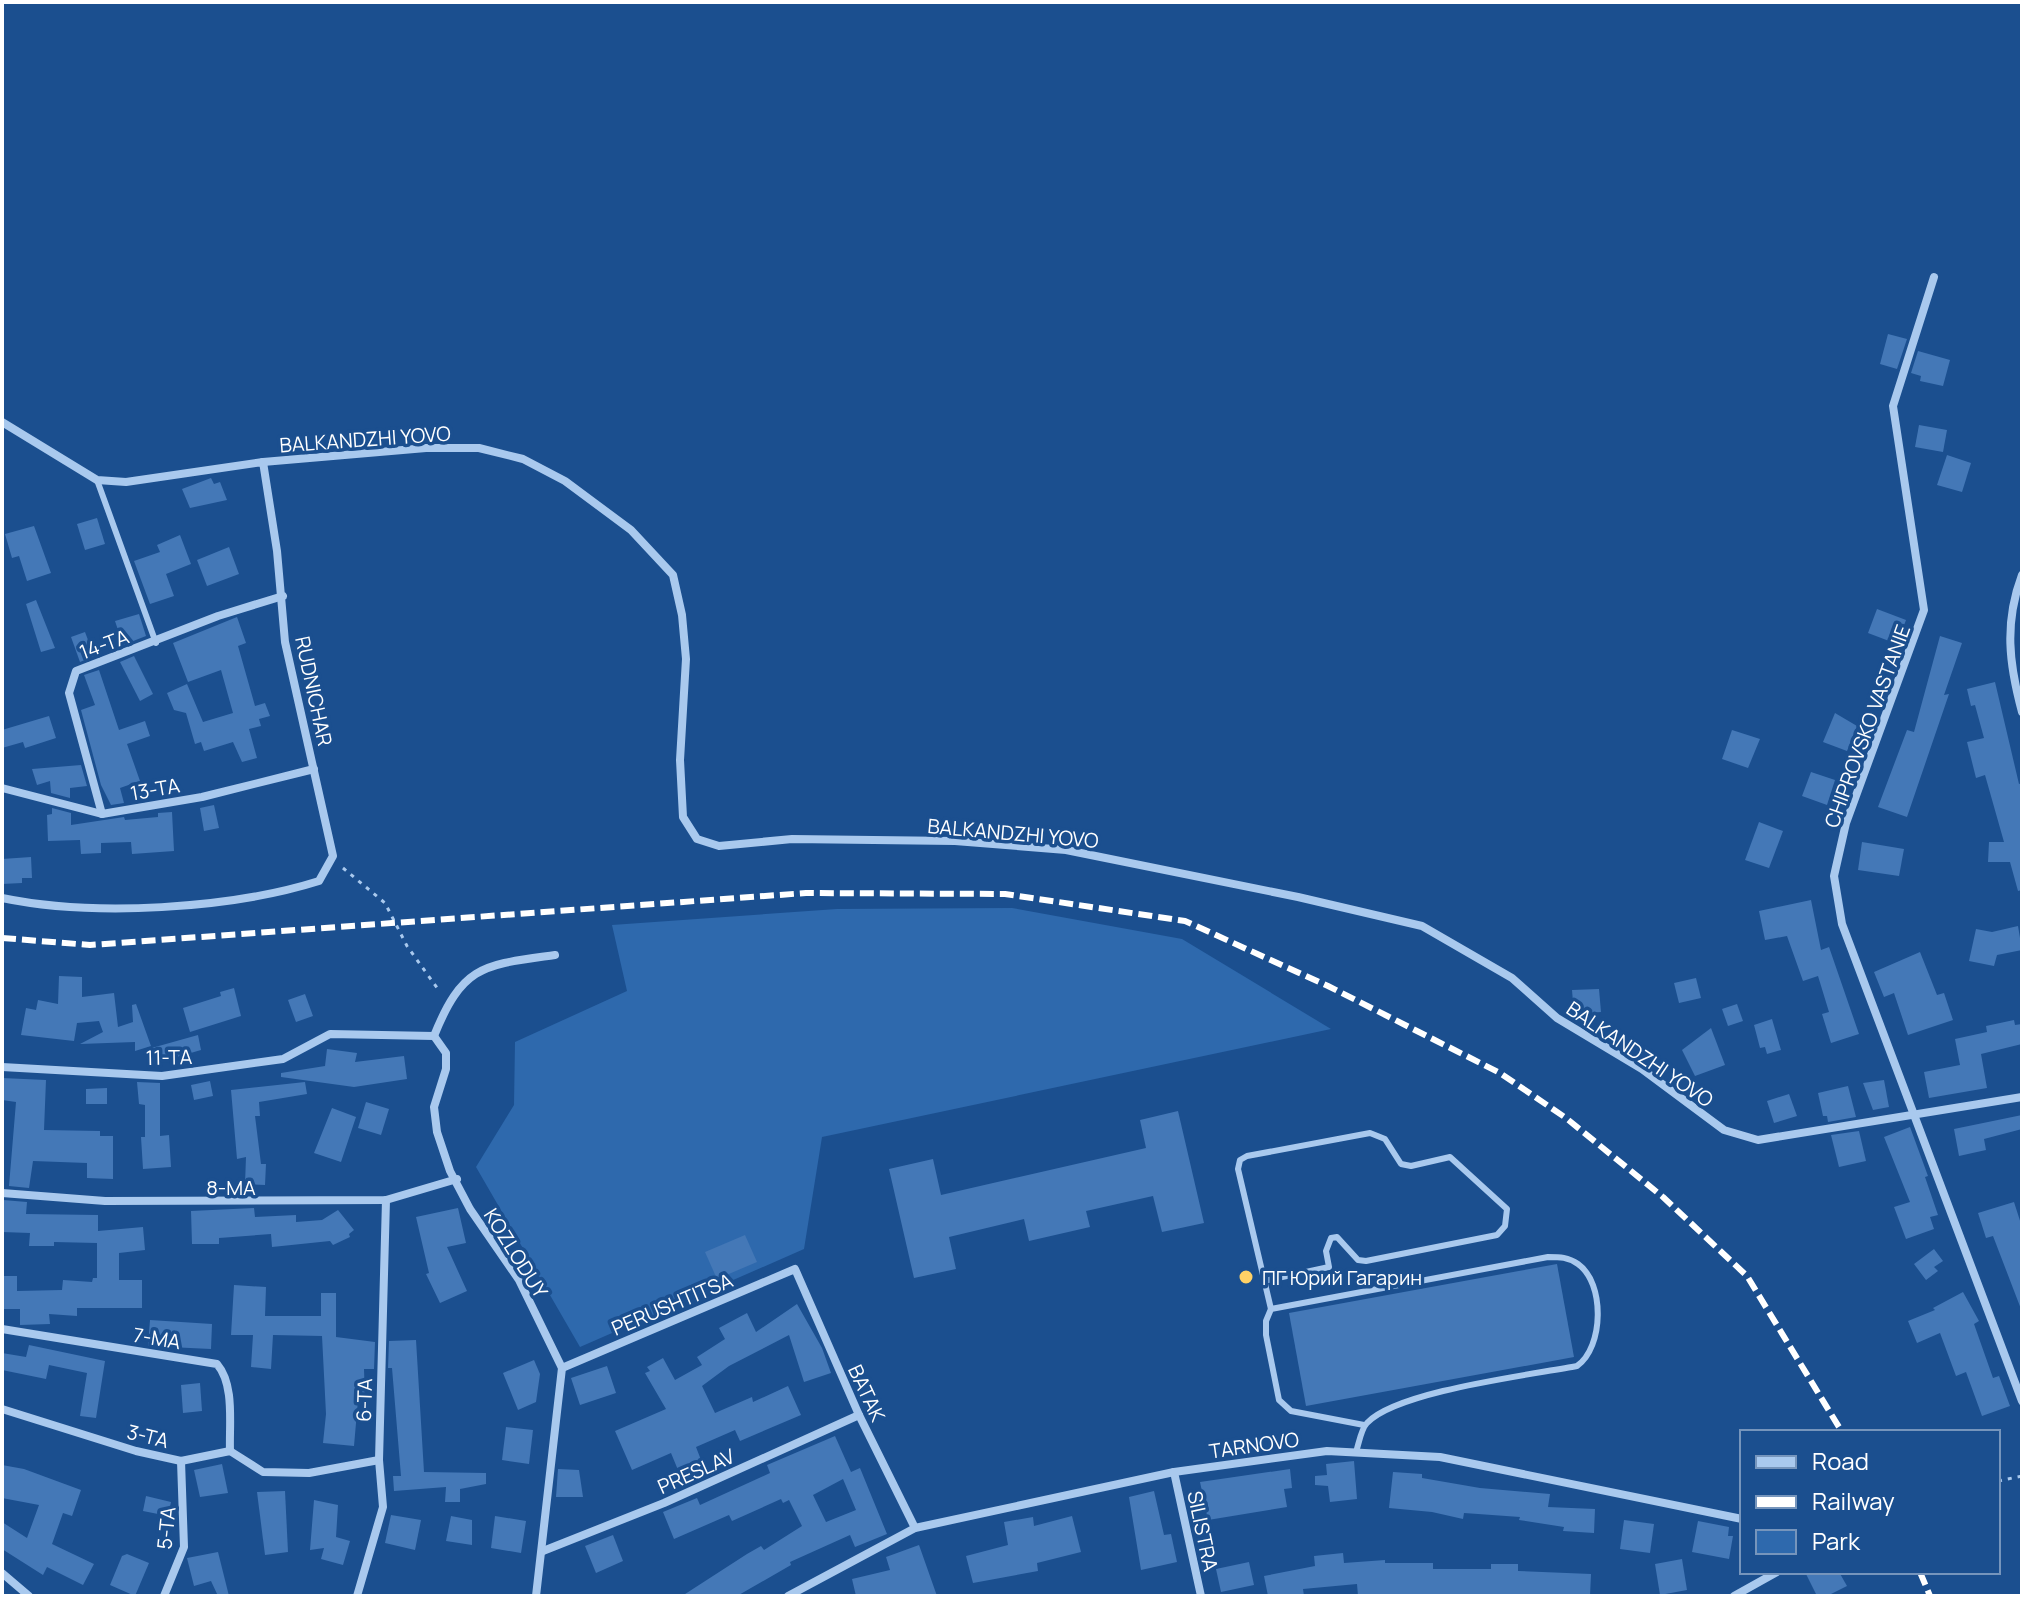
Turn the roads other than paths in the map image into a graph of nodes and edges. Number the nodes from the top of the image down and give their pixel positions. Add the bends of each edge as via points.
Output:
1 (1934, 277) dead end
2 (2, 422) edge
3 (263, 462) junction
4 (97, 480) junction
5 (2022, 575) edge
6 (283, 596) junction
7 (156, 643) junction
8 (2022, 712) edge
9 (314, 769) junction
10 (2, 788) edge
11 (102, 814) junction
12 (2, 898) edge
13 (555, 955) dead end
14 (434, 1036) junction
15 (2, 1067) edge
16 (2022, 1097) edge
17 (1912, 1116) junction
18 (457, 1179) junction
19 (2, 1193) edge
20 (386, 1200) junction
21 (795, 1269) joint
22 (1264, 1281) junction
23 (1271, 1309) junction
24 (2, 1329) edge
25 (562, 1368) junction
26 (2022, 1401) edge
27 (2, 1409) edge
28 (859, 1415) junction
29 (1364, 1425) junction
30 (230, 1451) junction
31 (1356, 1452) junction
32 (379, 1460) junction
33 (181, 1461) junction
34 (1174, 1472) junction
35 (1740, 1519) edge
36 (915, 1528) junction
37 (543, 1551) junction
38 (2, 1573) edge
39 (1773, 1574) edge
40 (29, 1596) edge
41 (164, 1596) edge
42 (357, 1596) edge
43 (536, 1596) edge
44 (788, 1596) edge
45 (1201, 1596) edge
46 (1734, 1596) edge

1 - 17 street, CHIPROVSKO VASTANIE via 1893,406 1924,610 1846,823 1834,876 1842,924
2 - 4 street
3 - 4 street via 126,482
3 - 6 street, RUDNICHAR
3 - 17 street, BALKANDZHI YOVO via 479,448 523,459 565,481 631,530 673,575 682,615 683,817 697,839 719,846 792,839 955,841 1066,850 1298,897 1422,926 1512,978 1557,1018 1642,1069 1724,1130 1758,1140
4 - 7 lane
5 - 8 street via 2009,626 2011,673
6 - 7 street, 14-ТА
6 - 9 street, RUDNICHAR via 285,642
7 - 11 street, 14-ТА via 76,671 70,682 81,745
9 - 11 street, 13-ТА via 202,797
9 - 12 street, RUDNICHAR via 333,856 319,881 219,902 84,906
10 - 11 street, 13-ТА
13 - 14 street via 489,965 467,978
14 - 15 street, 11-ТА via 330,1034 283,1059 162,1076
14 - 18 street, KOZLODUY via 446,1053 434,1107 437,1132
16 - 17 street, BALKANDZHI YOVO
17 - 26 street, CHIPROVSKO VASTANIE
18 - 20 street, 8-МА
18 - 25 street, KOZLODUY via 470,1209 519,1280
19 - 20 street, 8-МА via 105,1201
20 - 32 street, 6-ТА
21 - 25 street, PERUSHTITSA
21 - 28 street, BATAK
22 - 22 lane via 1238,1169 1247,1156 1370,1133 1385,1139 1401,1164 1450,1157 1507,1209 1505,1226 1497,1235 1366,1261 1331,1238 1326,1251 1329,1267
22 - 23 lane
23 - 29 lane via 1266,1335 1279,1400 1291,1411
23 - 29 lane via 1548,1257 1566,1257 1582,1266 1598,1315 1596,1343 1588,1358 1577,1366 1413,1400 1384,1410
24 - 30 street, 7-МА via 217,1364 227,1385
25 - 37 street
27 - 33 street, 3-ТА
28 - 36 street, BATAK
28 - 37 street, PRESLAV
29 - 31 lane
30 - 32 street via 263,1472 309,1473
30 - 33 street, 3-ТА
31 - 34 street, TARNOVO via 1327,1451
31 - 35 street, TARNOVO via 1440,1457
32 - 42 street, 6-ТА via 383,1507
33 - 41 street, 5-ТА via 184,1547
34 - 36 street, TARNOVO
34 - 45 street, SILISTRA
36 - 44 street, TARNOVO
37 - 43 street
38 - 40 street
39 - 46 street

